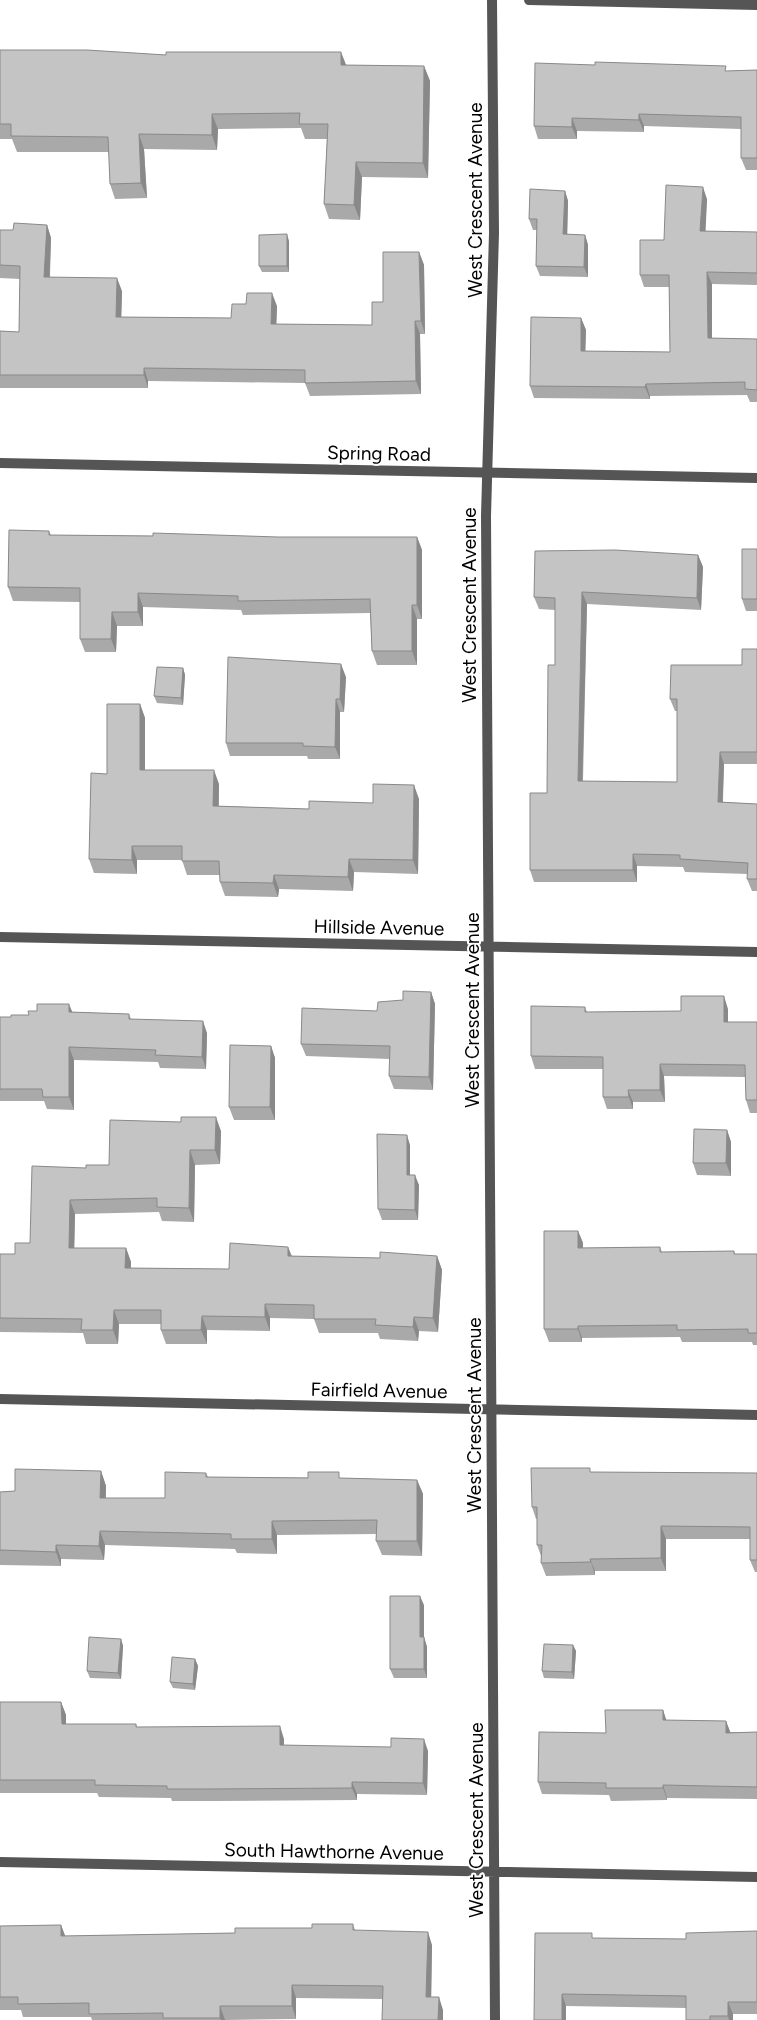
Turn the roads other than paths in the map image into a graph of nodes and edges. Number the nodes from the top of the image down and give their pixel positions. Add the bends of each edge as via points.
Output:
1 (492, 0) edge
2 (528, 0) edge
3 (757, 5) edge
4 (0, 463) edge
5 (486, 472) junction
6 (757, 478) edge
7 (0, 937) edge
8 (489, 947) junction
9 (757, 952) edge
10 (0, 1399) edge
11 (491, 1409) junction
12 (757, 1415) edge
13 (0, 1862) edge
14 (494, 1872) junction
15 (757, 1877) edge
16 (495, 2020) edge

1 - 5 street, West Crescent Avenue via 494,233
2 - 3 street
4 - 5 street, Spring Road
5 - 6 street, Spring Road
5 - 8 street, West Crescent Avenue
7 - 8 street, Hillside Avenue
8 - 9 street, Hillside Avenue
8 - 11 street, West Crescent Avenue
10 - 11 street, Fairfield Avenue
11 - 12 street, Fairfield Avenue
11 - 14 street, West Crescent Avenue
13 - 14 street, South Hawthorne Avenue
14 - 15 street, South Hawthorne Avenue
14 - 16 street, West Crescent Avenue

